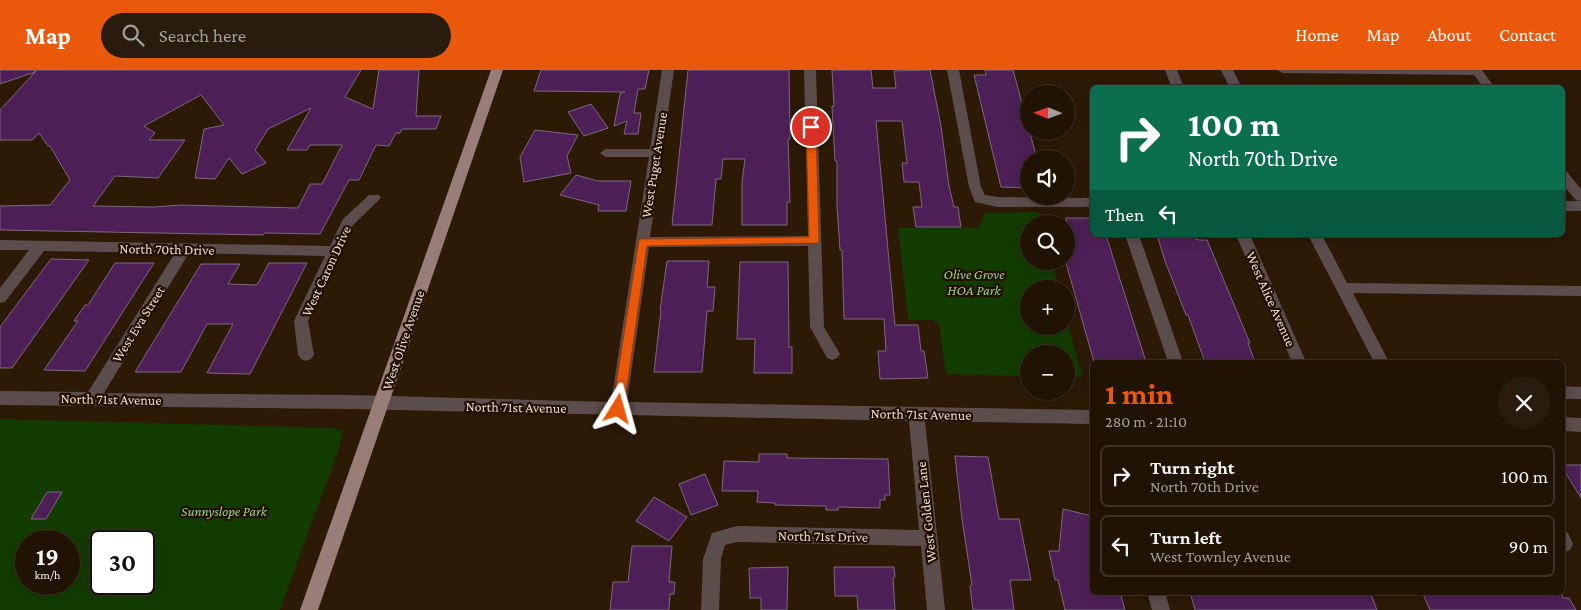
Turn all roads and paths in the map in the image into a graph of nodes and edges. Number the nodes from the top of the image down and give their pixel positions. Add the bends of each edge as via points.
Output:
1 (497, 70) edge
2 (668, 70) edge
3 (810, 70) edge
4 (953, 70) edge
5 (1171, 70) edge
6 (1227, 70) edge
7 (1283, 70) edge
8 (1476, 71) edge
9 (1177, 85) edge
10 (1234, 85) edge
11 (1488, 85) edge
12 (606, 153) dead end
13 (656, 153) junction
14 (1565, 178) edge
15 (1581, 197) edge
16 (374, 198) dead end
17 (1090, 203) edge
18 (1565, 206) edge
19 (1581, 206) edge
20 (1133, 237) edge
21 (1244, 237) edge
22 (1316, 237) edge
23 (814, 241) junction
24 (642, 242) junction
25 (0, 245) edge
26 (40, 246) junction
27 (185, 249) junction
28 (334, 251) junction
29 (1343, 288) junction
30 (1581, 290) edge
31 (0, 298) edge
32 (306, 354) dead end
33 (832, 354) dead end
34 (1175, 360) edge
35 (1298, 360) edge
36 (1380, 360) edge
37 (1565, 392) edge
38 (1581, 392) edge
39 (0, 398) edge
40 (92, 399) junction
41 (381, 404) junction
42 (618, 409) junction
43 (916, 414) junction
44 (1090, 417) edge
45 (1565, 424) edge
46 (1581, 425) edge
47 (928, 538) junction
48 (1157, 595) edge
49 (309, 610) edge
50 (710, 610) edge
51 (936, 610) edge
52 (1161, 610) edge

1 - 41 main road, West Olive Avenue
2 - 13 street, West Puget Avenue
3 - 23 street
4 - 17 street via 980,199
5 - 9 street
6 - 10 street
7 - 8 street
8 - 11 street
12 - 13 street
13 - 24 street, West Puget Avenue
14 - 15 street
16 - 28 street, West Caron Drive via 348,222
18 - 19 street
20 - 34 street
21 - 35 street, West Alice Avenue
22 - 29 street
23 - 24 street
23 - 33 street via 817,327
24 - 42 street, West Puget Avenue
25 - 26 street, North 70th Drive
26 - 27 street, North 70th Drive
26 - 31 street
27 - 28 street, North 70th Drive
27 - 40 street, West Eva Street
28 - 32 street, West Caron Drive via 302,321
29 - 30 street
29 - 36 street
37 - 38 street
39 - 40 street, North 71st Avenue
40 - 41 street, North 71st Avenue
41 - 42 street, North 71st Avenue
41 - 49 main road, West Olive Avenue
42 - 43 street, North 71st Avenue
43 - 44 street, North 71st Avenue
43 - 47 street, West Golden Lane
45 - 46 street
47 - 50 street, North 71st Drive via 737,534 718,539 712,559
47 - 51 street, West Golden Lane
48 - 52 street

